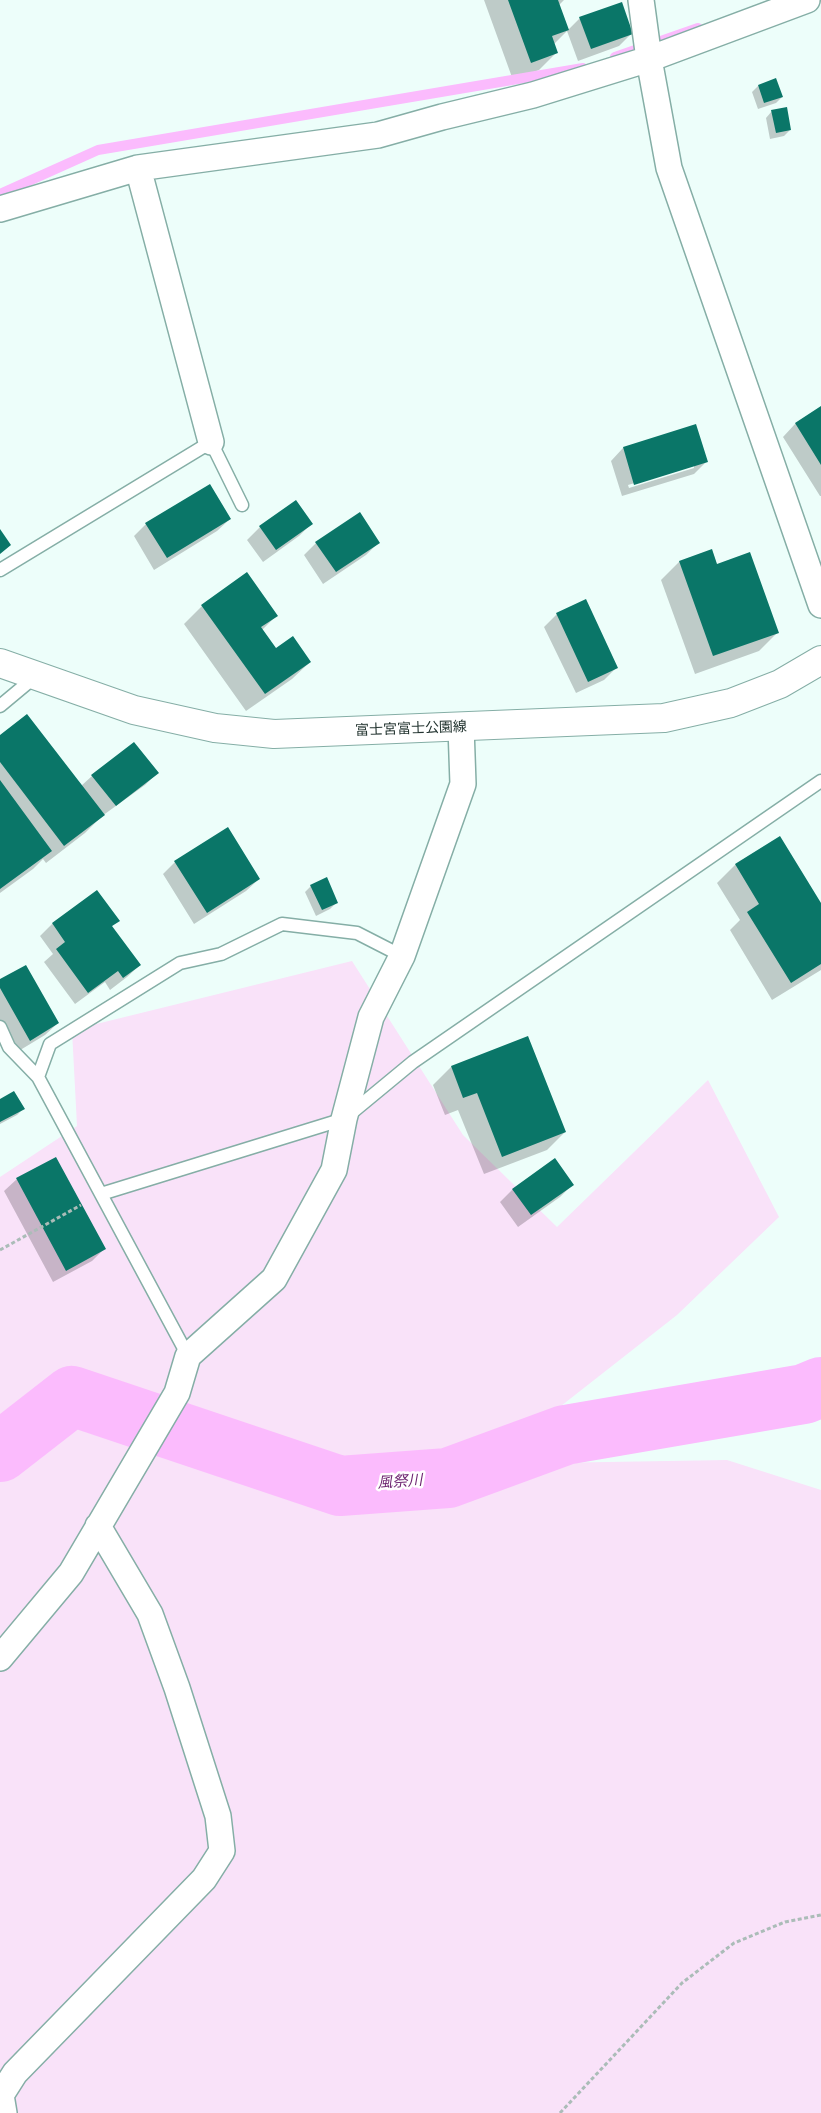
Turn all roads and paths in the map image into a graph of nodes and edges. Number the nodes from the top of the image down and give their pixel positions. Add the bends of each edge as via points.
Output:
1 (641, 0) edge
2 (807, 0) edge
3 (648, 59) junction
4 (138, 168) junction
5 (0, 209) edge
6 (211, 442) junction
7 (242, 505) dead end
8 (0, 570) edge
9 (821, 605) edge
10 (821, 660) edge
11 (0, 663) edge
12 (36, 676) junction
13 (0, 706) edge
14 (461, 727) junction
15 (821, 781) edge
16 (402, 956) junction
17 (0, 1026) edge
18 (38, 1077) junction
19 (344, 1119) junction
20 (101, 1194) junction
21 (0, 1250) edge
22 (188, 1356) junction
23 (98, 1526) junction
24 (0, 1658) edge
25 (821, 1915) edge
26 (4, 2113) edge
27 (560, 2113) edge

1 - 3 street
2 - 3 street
3 - 4 street via 533,95 378,136
3 - 9 street via 669,168
4 - 5 street
4 - 6 street
6 - 7 lane
6 - 8 lane
10 - 14 main road, 富士宮富士公園線 via 780,684 739,700 664,718
11 - 12 main road, 富士宮富士公園線
12 - 13 lane
12 - 14 main road, 富士宮富士公園線 via 134,710 215,728 274,734
14 - 16 street via 463,784
15 - 19 lane via 413,1062
16 - 18 lane via 357,933 282,924 221,954 180,963 57,1039 50,1044
16 - 19 street via 371,1017
17 - 18 lane via 9,1047
18 - 20 lane
19 - 20 lane
19 - 22 street via 334,1170 274,1279
20 - 21 path
20 - 22 lane
22 - 23 street via 177,1393
23 - 24 street via 70,1573
23 - 26 street via 150,1614 218,1816 222,1851 204,1879 14,2073 1,2095
25 - 27 path via 785,1922 734,1943 682,1983

